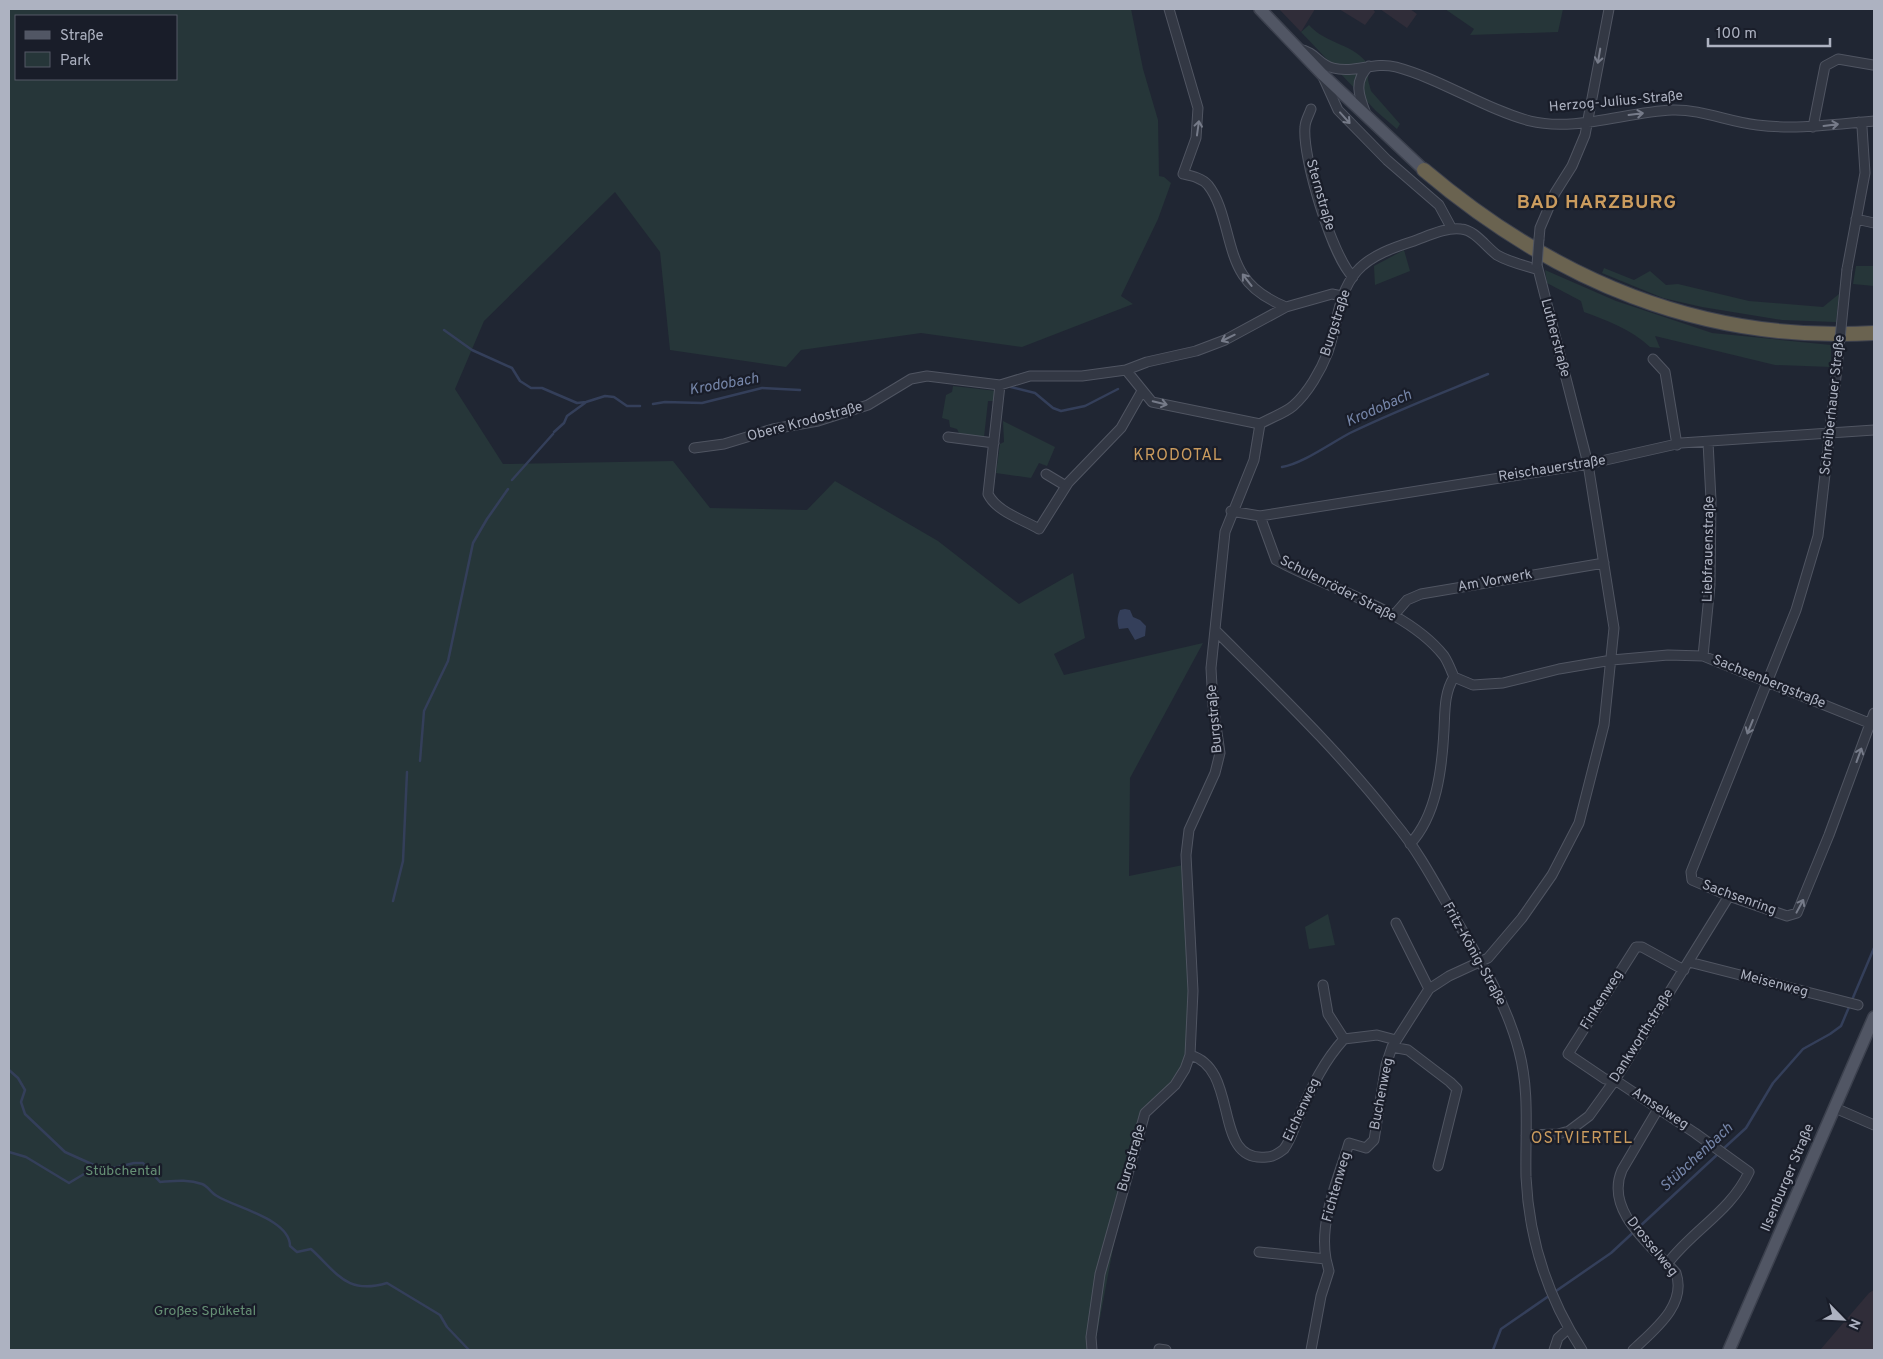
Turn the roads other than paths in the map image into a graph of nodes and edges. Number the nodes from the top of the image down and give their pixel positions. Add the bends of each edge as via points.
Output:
1 (1170, 9) edge
2 (1260, 9) edge
3 (1609, 9) edge
4 (1298, 49) junction
5 (1873, 64) dead end
6 (1369, 66) junction
7 (1323, 75) junction
8 (1311, 109) dead end
9 (1367, 117) junction
10 (1588, 121) junction
11 (1874, 121) edge
12 (1859, 122) junction
13 (1813, 127) junction
14 (1424, 170) joint
15 (1856, 219) junction
16 (1874, 223) edge
17 (1452, 228) junction
18 (1537, 267) junction
19 (1353, 277) junction
20 (1342, 296) junction
21 (1286, 306) junction
22 (1874, 334) edge
23 (1653, 359) dead end
24 (1126, 370) junction
25 (1000, 385) junction
26 (1142, 391) junction
27 (1260, 424) junction
28 (1874, 430) edge
29 (1830, 434) junction
30 (948, 437) dead end
31 (1708, 442) junction
32 (994, 443) junction
33 (1677, 444) junction
34 (694, 448) dead end
35 (1588, 464) junction
36 (1046, 474) dead end
37 (1066, 486) junction
38 (1231, 511) junction
39 (1260, 516) junction
40 (1604, 563) junction
41 (1394, 615) junction
42 (1215, 630) junction
43 (1703, 656) junction
44 (1612, 660) junction
45 (1454, 677) junction
46 (1769, 682) junction
47 (1874, 713) edge
48 (1872, 724) edge
49 (1410, 844) junction
50 (1729, 896) junction
51 (1396, 923) dead end
52 (1481, 962) junction
53 (1687, 966) junction
54 (1324, 985) dead end
55 (1428, 989) junction
56 (1853, 1004) dead end
57 (1874, 1017) edge
58 (1344, 1038) junction
59 (1394, 1044) junction
60 (1190, 1054) junction
61 (1616, 1080) junction
62 (1834, 1108) junction
63 (1658, 1109) junction
64 (1874, 1125) edge
65 (1526, 1135) junction
66 (1374, 1140) joint
67 (1438, 1166) dead end
68 (1259, 1252) dead end
69 (1326, 1259) junction
70 (1668, 1264) junction
71 (1568, 1329) junction
72 (1092, 1350) edge
73 (1310, 1350) edge
74 (1554, 1350) edge
75 (1582, 1350) edge
76 (1633, 1350) edge
77 (1730, 1350) edge

21 -> 1 street via 1266,298 1243,276 1234,260 1211,191 1200,179 1183,174 1196,138 1198,108
2 - 4 main road, Herzog-Julius-Straße
3 -> 10 street, Lutherstraße
4 - 6 street, Herzog-Julius-Straße via 1311,51 1322,63 1333,68
4 - 7 main road
5 - 13 street via 1838,59 1825,66
6 - 9 street via 1362,74 1358,88
6 - 10 street, Herzog-Julius-Straße via 1384,64 1409,71 1529,120 1545,124
7 - 9 main road
7 -> 17 street via 1338,110 1388,160 1440,205
8 - 19 street, Sternstraße via 1305,135 1315,184 1344,268
9 - 14 main road
10 -> 13 street, Herzog-Julius-Straße via 1689,110 1758,125
10 - 18 street, Lutherstraße, bridge via 1578,152 1540,228
11 - 12 street, Herzog-Julius-Straße
13 -> 12 street, Herzog-Julius-Straße
12 - 15 street, Schreiberhauer Straße via 1866,173
14 - 22 highway via 1518,241 1622,293 1674,311 1746,327 1804,333
15 - 16 street
15 - 29 street, Schreiberhauer Straße, bridge via 1847,268
17 - 18 street via 1471,232 1498,255
17 - 19 street, Burgstraße via 1393,248 1365,265
18 - 35 street, Lutherstraße
19 - 20 street, Burgstraße
20 - 21 street, Obere Krodostraße via 1332,294
20 - 27 street, Burgstraße via 1328,352 1317,374 1293,406
21 -> 24 street, Obere Krodostraße via 1225,340
23 - 33 street via 1665,372
24 - 25 street, Obere Krodostraße via 1082,376 1030,376
24 - 26 street
25 - 32 street
25 - 34 street, Obere Krodostraße via 927,376 911,380 868,405 825,419 773,429 724,444
26 -> 27 street via 1152,402
26 - 37 street via 1121,428
27 - 38 street, Burgstraße via 1254,460
28 - 29 street, Reischauerstraße
29 - 31 street, Reischauerstraße
29 - 46 street, Schreiberhauer Straße via 1818,536 1796,610
30 - 32 street
31 - 33 street, Reischauerstraße
31 - 43 street, Liebfrauenstraße via 1710,585
32 - 37 street via 988,494 992,503 1039,529
33 - 35 street, Reischauerstraße
35 - 39 street, Reischauerstraße
35 - 40 street, Lutherstraße
36 - 37 street
38 - 39 street, Reischauerstraße
38 - 42 street, Burgstraße via 1225,532
39 - 41 street, Schulenröder Straße via 1276,560
40 - 41 street, Am Vorwerk via 1422,594 1407,600
40 - 44 street, Lutherstraße via 1614,628
41 - 45 street, Schulenröder Straße via 1421,634 1444,657
42 - 49 street, Fritz-König-Straße via 1316,730 1396,823
42 - 60 street, Burgstraße via 1211,668 1220,753 1215,773 1189,830 1186,855 1193,991
43 - 44 street, Sachsenbergstraße via 1668,655
43 - 46 street, Sachsenbergstraße
44 - 45 street, Sachsenbergstraße via 1503,683 1473,684
44 - 52 street, Buchenweg via 1604,726 1590,787 1572,841 1522,918
45 - 49 street via 1447,689 1443,750 1436,788 1427,818
46 - 48 street, Sachsenbergstraße
46 -> 50 street, Sachsenring via 1691,872 1692,880
47 - 48 street
50 -> 48 street, Sachsenring via 1787,916 1797,913
49 - 52 street, Fritz-König-Straße
50 - 53 street, Dankworthstraße
51 - 55 street
52 - 55 street, Buchenweg
52 - 65 street, Fritz-König-Straße via 1497,991 1519,1049 1524,1074
53 - 56 street, Meisenweg
53 - 61 street, Dankworthstraße
53 - 61 street, Finkenweg via 1636,947 1568,1054 1605,1079
54 - 58 street via 1328,1014
55 - 59 street, Buchenweg
57 - 62 main road, Ilsenburger Straße
58 - 59 street via 1378,1035
58 - 60 street, Eichenweg via 1323,1065 1284,1149 1268,1157 1249,1155 1235,1142 1216,1074 1205,1061
59 - 66 street, Buchenweg via 1386,1065
59 - 67 street, Buchenweg via 1408,1050 1457,1089
60 - 72 street, Burgstraße via 1175,1085 1145,1113 1100,1274
61 - 63 street, Amselweg
61 - 65 street, Dankworthstraße via 1578,1126 1558,1134
62 - 64 street
62 - 77 main road, Ilsenburger Straße
63 - 70 street, Drosselweg via 1618,1180 1621,1204 1636,1230
63 - 70 street, Amselweg via 1749,1172 1741,1190 1725,1209 1681,1247
65 - 71 street, Fritz-König-Straße via 1529,1208 1536,1245 1550,1294
66 - 69 street, Fichtenweg via 1366,1148 1349,1143 1328,1214 1323,1241
68 - 69 street
69 - 73 street, Fichtenweg via 1329,1271
70 - 76 street, Drosselweg via 1679,1283 1674,1305 1664,1320
71 - 74 street via 1558,1338
71 - 75 street, Fritz-König-Straße

